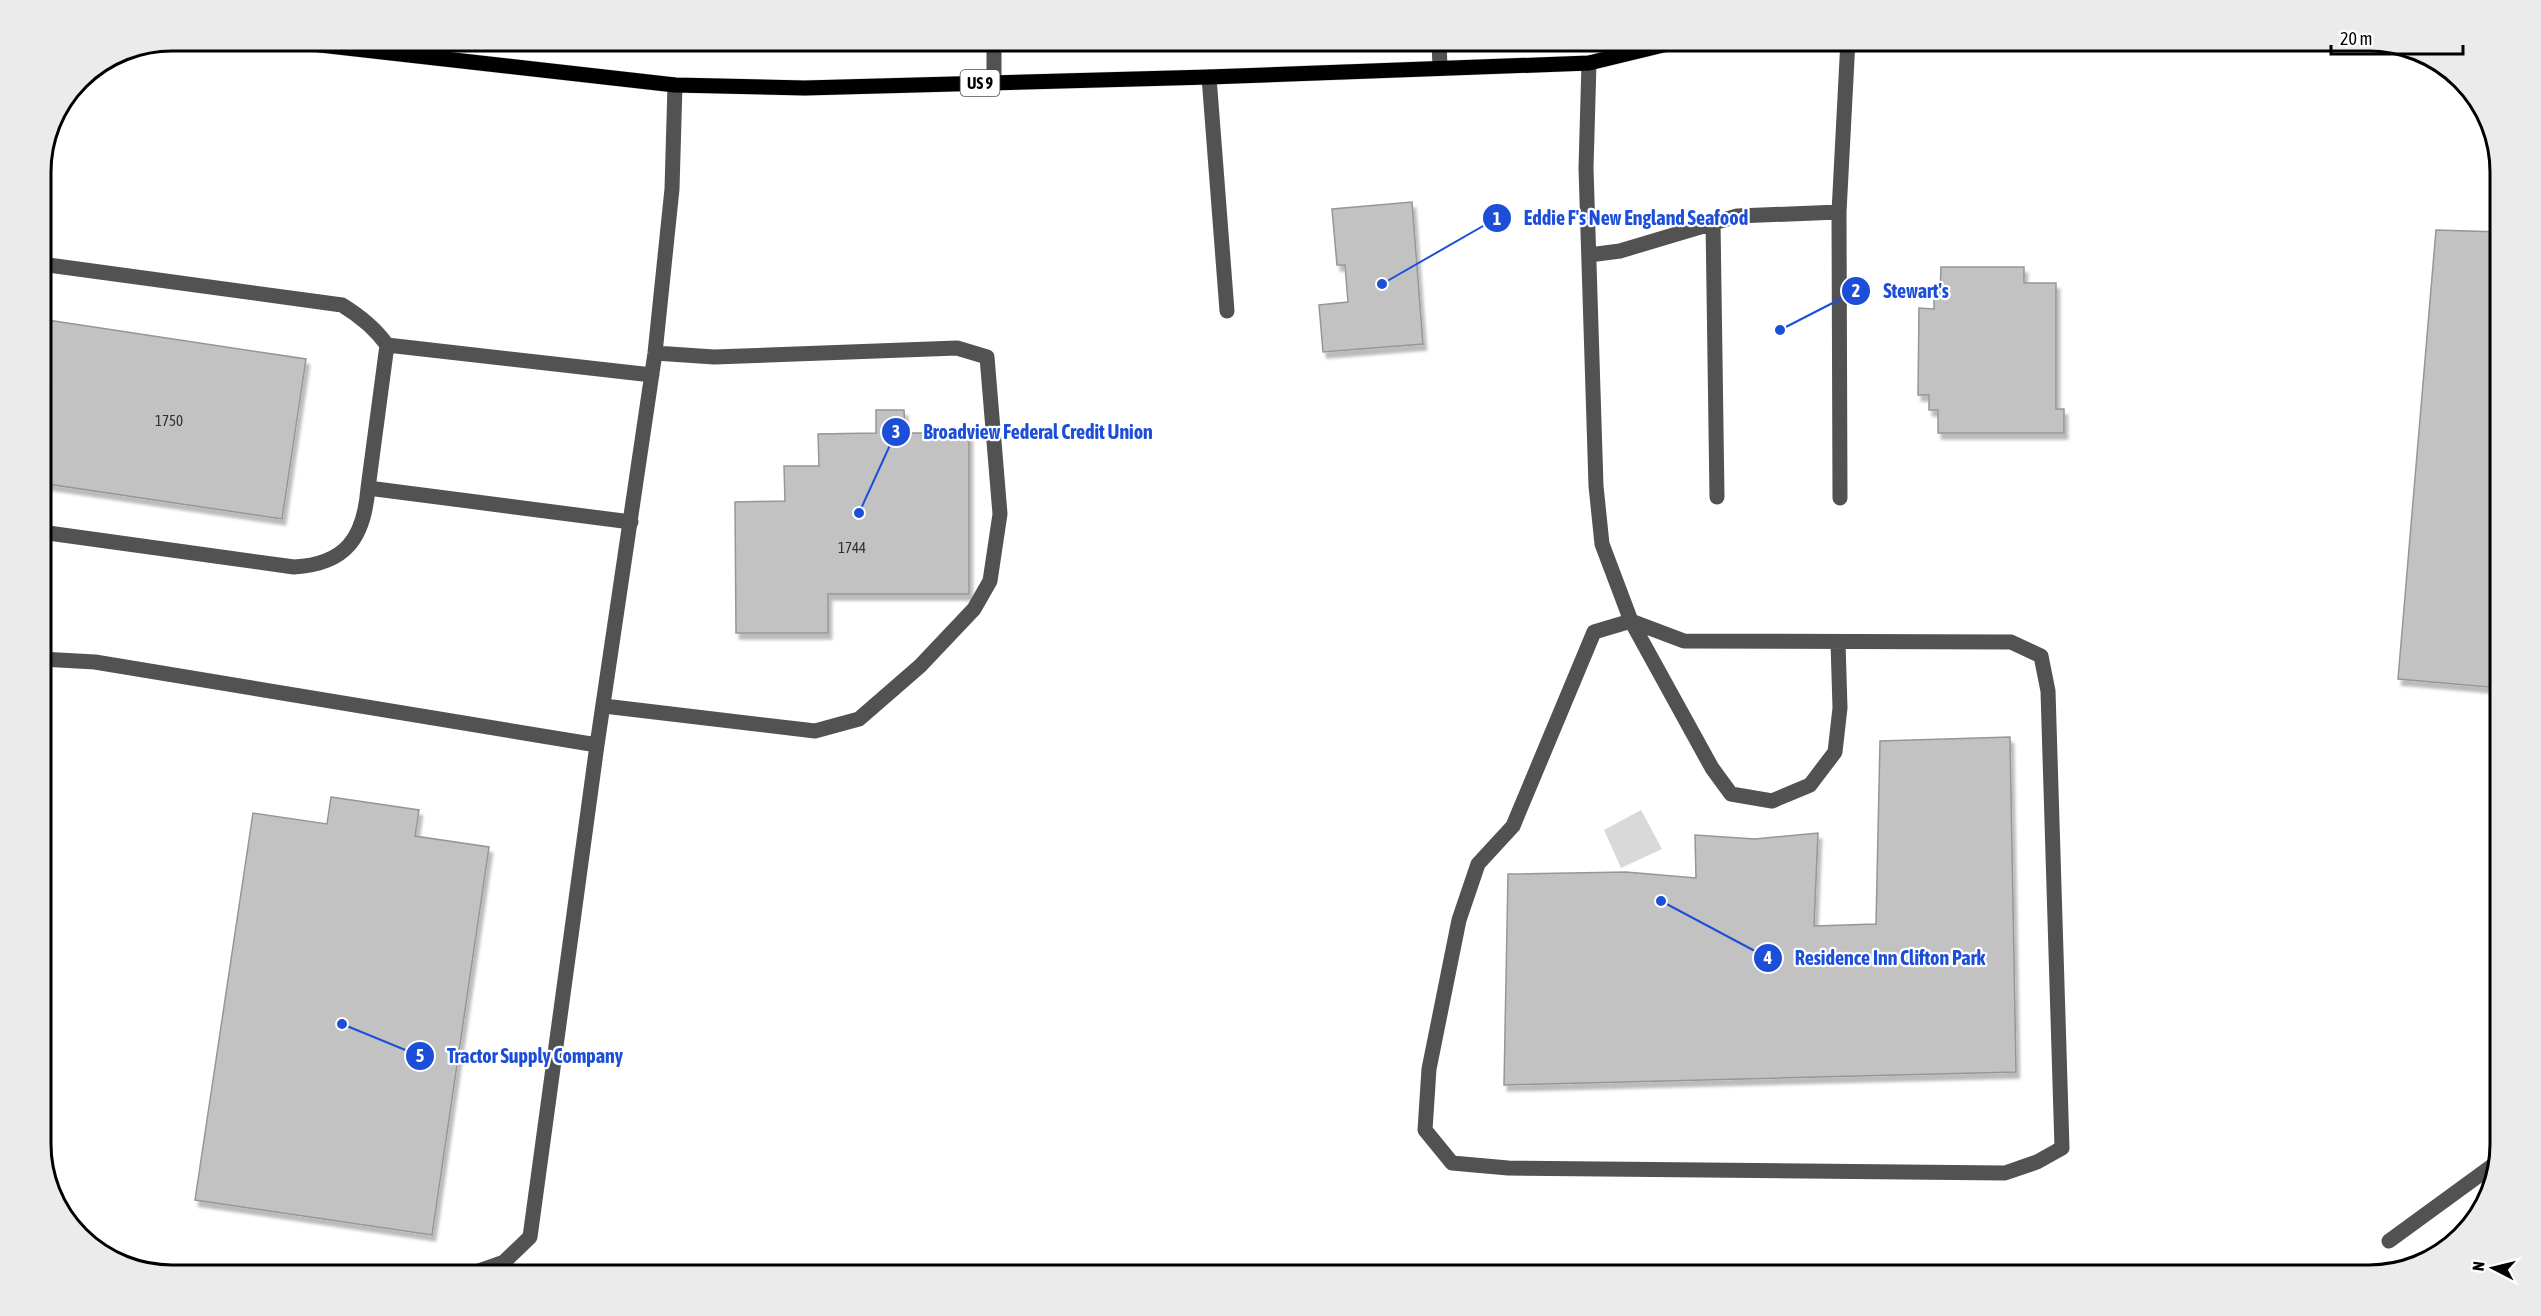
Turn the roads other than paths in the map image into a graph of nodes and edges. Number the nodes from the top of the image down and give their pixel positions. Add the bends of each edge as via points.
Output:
1 (374, 51) edge
2 (994, 51) edge
3 (1439, 51) edge
4 (1639, 51) edge
5 (1847, 51) edge
6 (1589, 63) junction
7 (1440, 68) junction
8 (1209, 77) junction
9 (994, 82) junction
10 (675, 85) junction
11 (1839, 212) junction
12 (1713, 221) junction
13 (1589, 255) junction
14 (51, 265) edge
15 (1227, 311) dead end
16 (387, 345) junction
17 (655, 353) junction
18 (652, 375) junction
19 (368, 488) junction
20 (1717, 497) dead end
21 (1840, 498) dead end
22 (631, 522) junction
23 (51, 533) edge
24 (1631, 621) junction
25 (1838, 642) junction
26 (51, 660) edge
27 (604, 706) junction
28 (597, 745) junction
29 (2487, 1169) edge
30 (2388, 1241) dead end
31 (495, 1265) edge

1 - 10 main road, US 9
2 - 9 street
3 - 7 street
4 - 6 main road, US 9
5 - 11 street
6 - 7 main road, US 9
6 - 13 street
7 - 8 main road, US 9
8 - 9 main road, US 9
8 - 15 street
9 - 10 main road, US 9 via 805,88
10 - 17 street via 672,189
11 - 12 street via 1737,216
11 - 21 street
12 - 13 street via 1620,251
12 - 20 street
13 - 24 street via 1596,486 1602,544
14 - 16 street via 342,306 365,321
16 - 18 street
16 - 19 street
17 - 18 street
17 - 27 street via 714,357 957,348 987,357 1000,513 990,580 974,609 920,666 859,719 814,730
18 - 22 street
19 - 22 street
19 - 23 street via 358,535 331,560 309,566
22 - 27 street
24 - 25 street via 1684,641
24 - 25 street via 1712,768 1731,794 1772,801 1810,784 1835,752 1840,708
24 - 25 street via 1594,632 1513,826 1478,864 1459,920 1429,1069 1425,1130 1452,1163 1519,1168 2006,1173 2062,1148 2048,691 2041,656 2011,642
26 - 28 street via 95,662
27 - 28 street
28 - 31 street via 530,1237 504,1262
29 - 30 street

